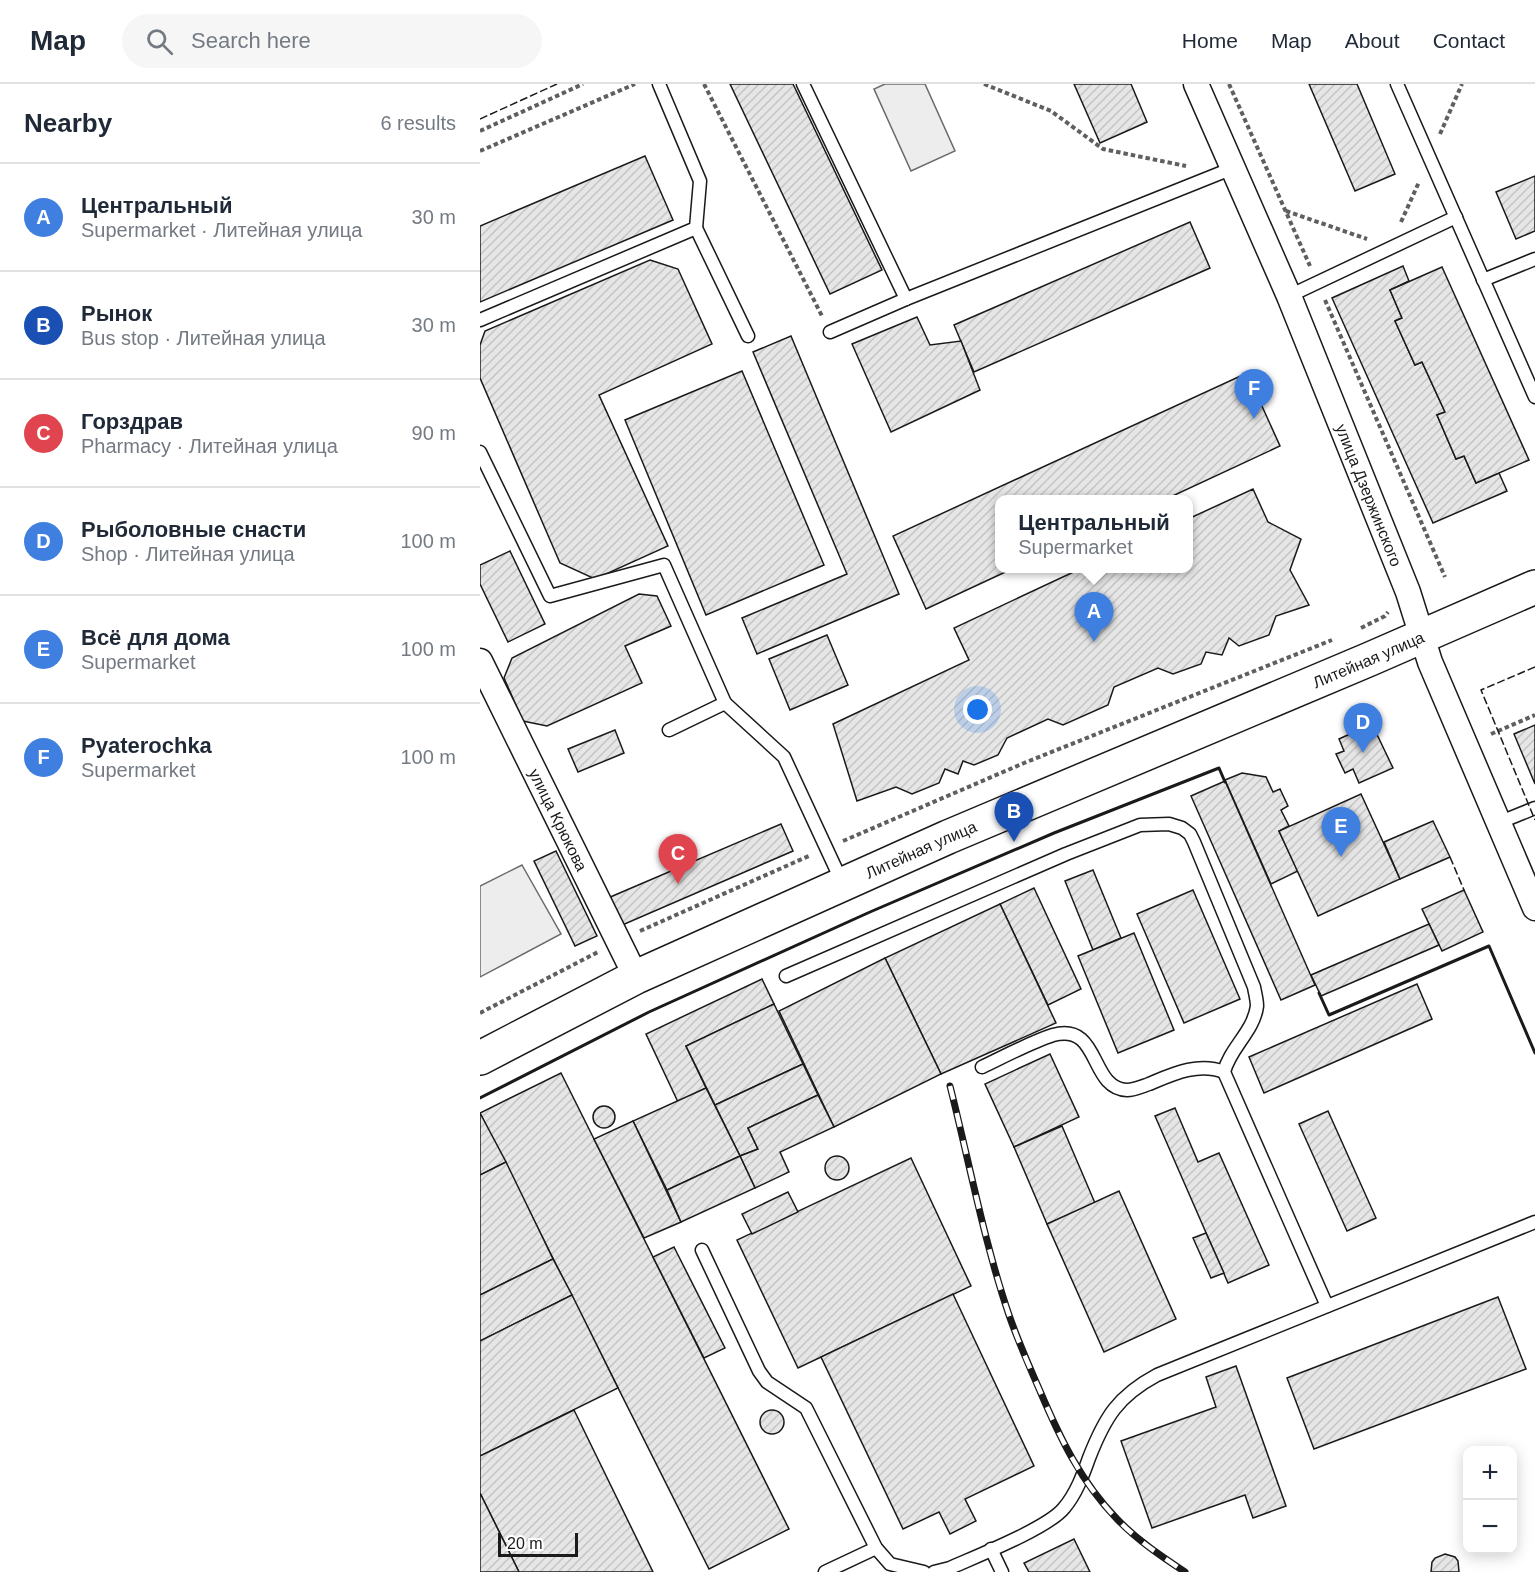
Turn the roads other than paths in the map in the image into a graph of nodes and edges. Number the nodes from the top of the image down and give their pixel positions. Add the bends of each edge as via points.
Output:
1 (659, 84) edge
2 (803, 84) edge
3 (1196, 84) edge
4 (1396, 84) edge
5 (1233, 168) junction
6 (1456, 217) junction
7 (696, 228) junction
8 (1535, 259) edge
9 (1483, 280) junction
10 (1289, 296) junction
11 (906, 299) junction
12 (480, 320) edge
13 (830, 332) road end
14 (748, 336) dead end
15 (1535, 397) edge
16 (480, 452) edge
17 (1535, 587) edge
18 (1421, 637) junction
19 (480, 661) edge
20 (725, 703) junction
21 (669, 730) dead end
22 (1535, 808) edge
23 (1498, 823) junction
24 (843, 885) junction
25 (1535, 908) edge
26 (786, 976) dead end
27 (636, 977) junction
28 (480, 1058) edge
29 (982, 1067) dead end
30 (1224, 1072) junction
31 (1535, 1222) edge
32 (702, 1250) dead end
33 (1327, 1306) junction
34 (876, 1548) junction
35 (991, 1549) junction
36 (825, 1572) edge
37 (924, 1572) edge
38 (934, 1572) edge
39 (1002, 1572) edge

1 - 7 lane via 700,181
2 - 11 lane
3 - 5 street, улица Дзержинского
4 - 6 lane
5 - 10 street, улица Дзержинского
5 - 11 lane
6 - 9 lane
6 - 10 lane
7 - 12 lane
7 - 14 lane
8 - 9 lane
9 - 15 lane
10 - 18 street, улица Дзержинского via 1408,592
11 - 13 lane
16 - 20 lane via 550,596 664,566
17 - 18 highway, Литейная улица
18 - 23 street, улица Дзержинского
18 - 24 highway, Литейная улица
19 - 27 street, улица Крюкова
20 - 21 lane
20 - 24 lane via 784,757
22 - 23 lane
23 - 25 street, улица Дзержинского
24 - 27 highway, Литейная улица
26 - 30 lane via 1066,854 1140,825 1169,824 1190,834 1254,987 1257,1006 1253,1019
27 - 28 highway, Литейная улица
29 - 30 lane via 1054,1035 1071,1034 1081,1038 1090,1049 1103,1075 1114,1086 1126,1090 1199,1067
30 - 33 lane
31 - 33 lane
32 - 34 lane via 759,1371 767,1382 806,1408
33 - 35 lane via 1138,1385 1109,1416 1064,1509
34 - 36 lane
34 - 37 lane via 890,1564
35 - 38 lane
35 - 39 lane

